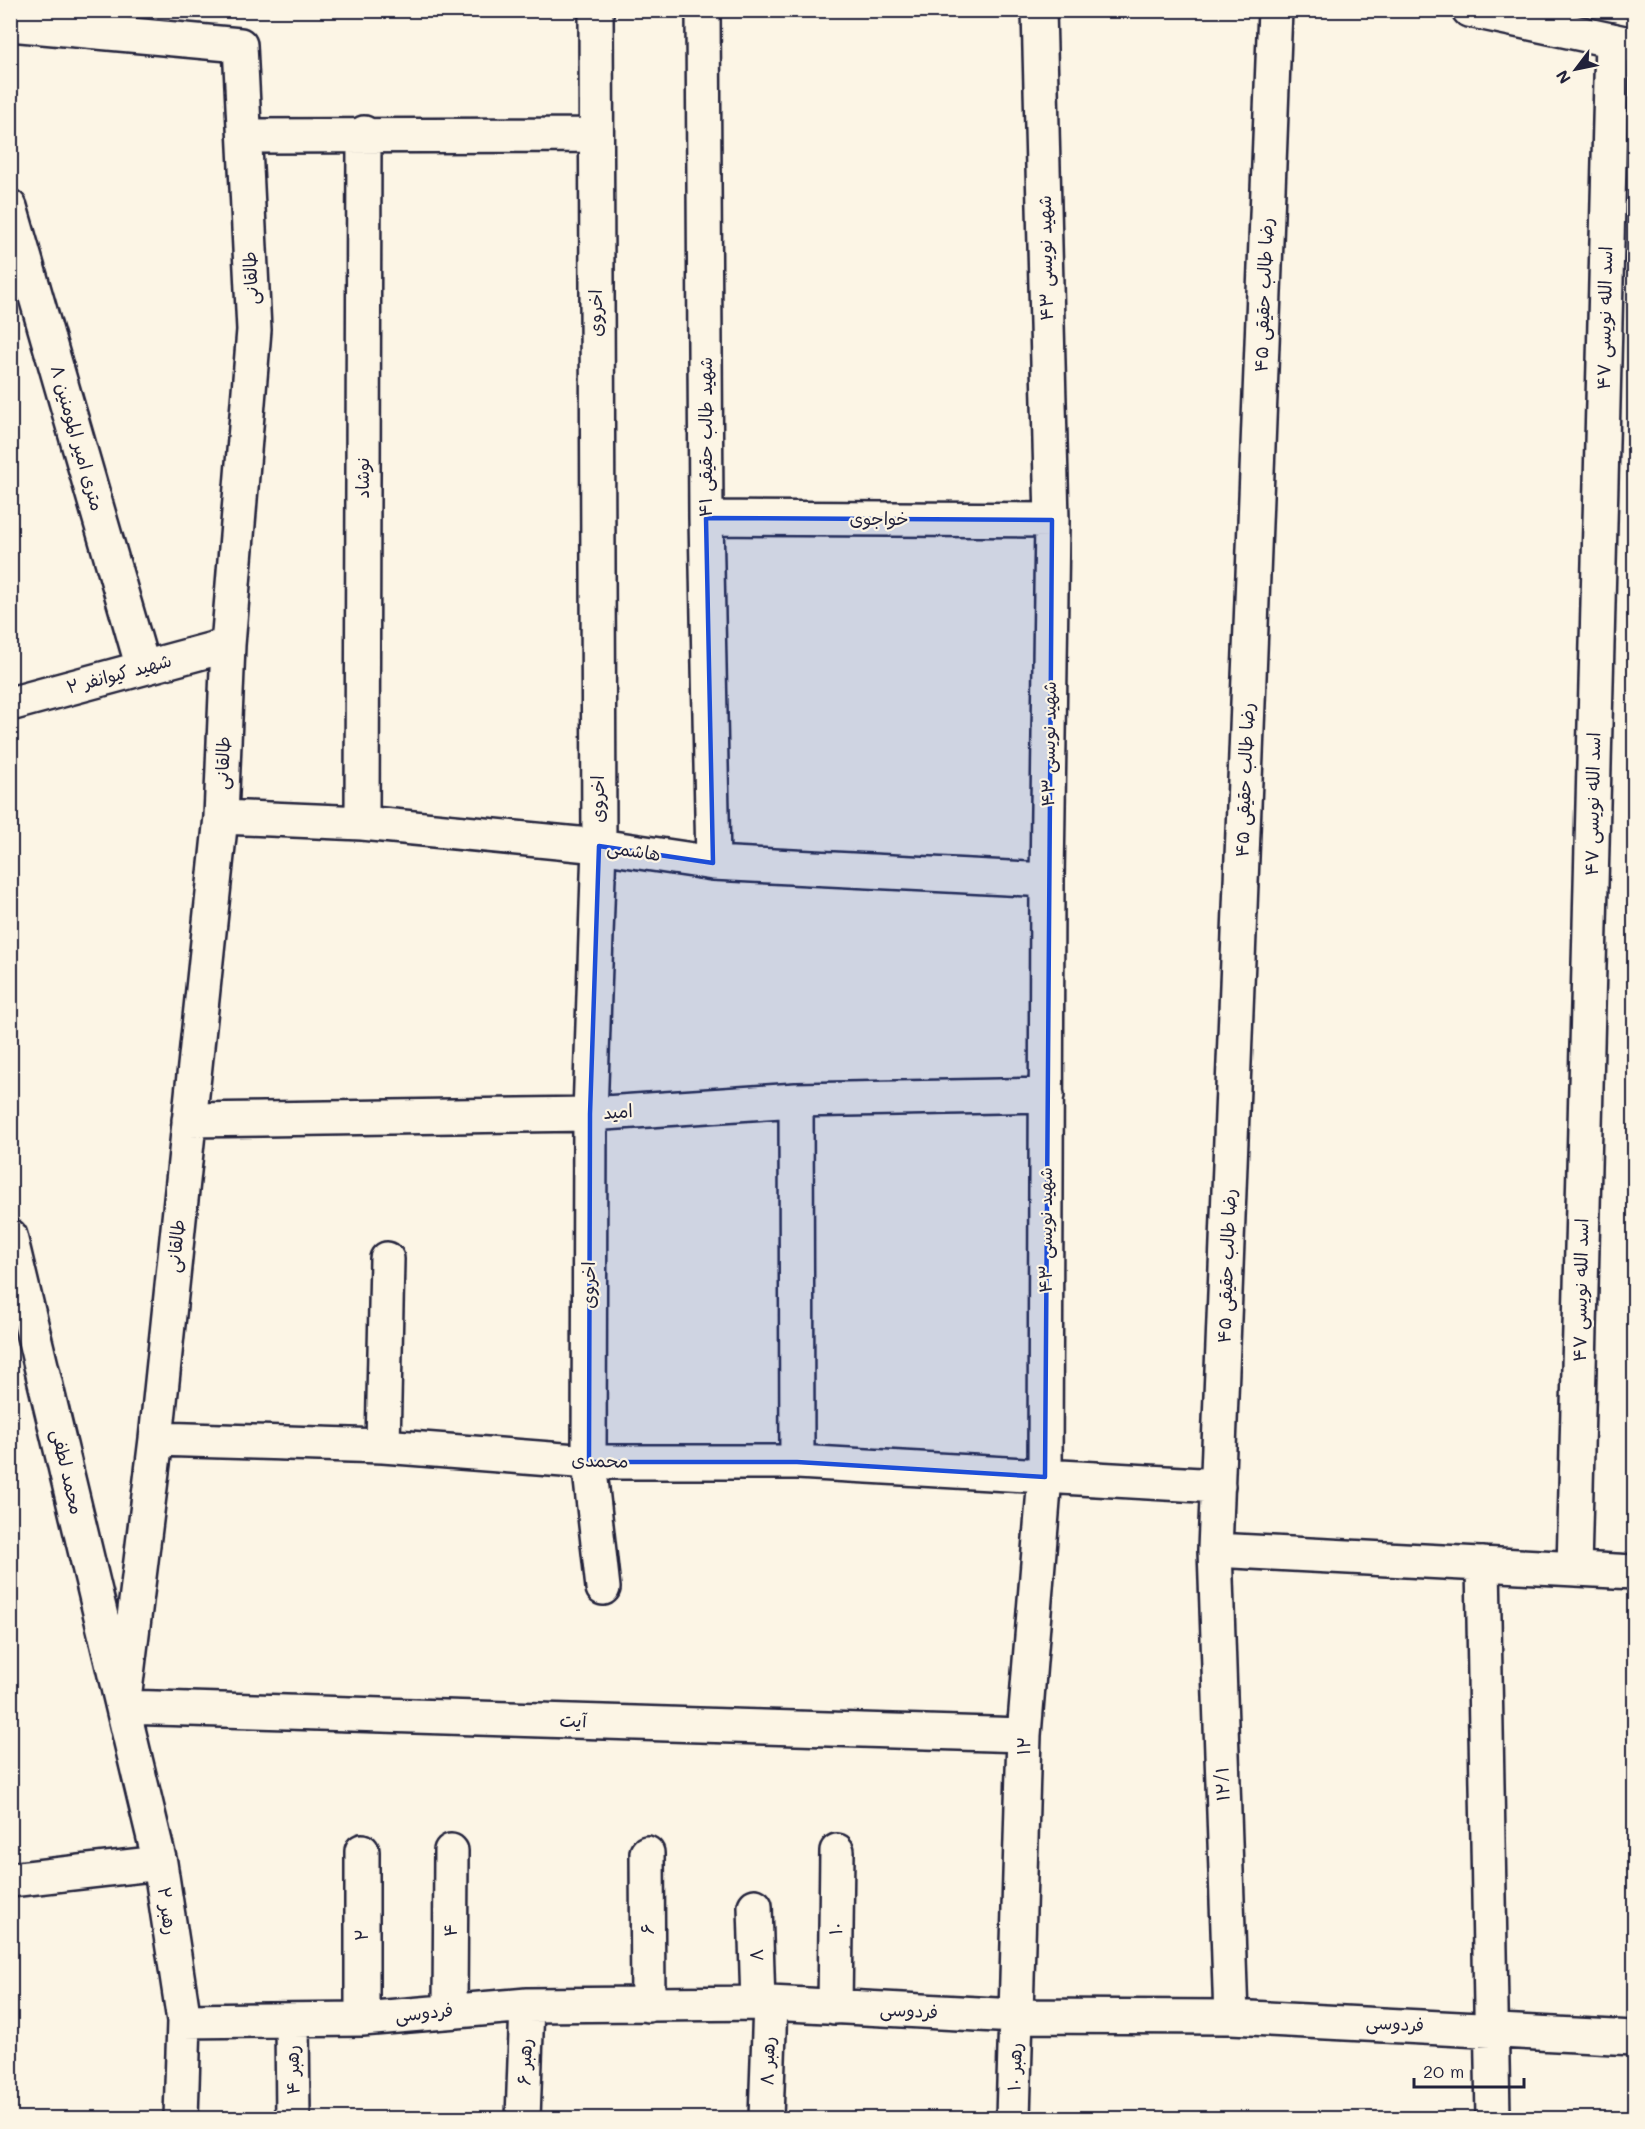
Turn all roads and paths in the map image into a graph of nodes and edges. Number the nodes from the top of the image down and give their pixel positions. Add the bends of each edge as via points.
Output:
1 (596, 10) edge
2 (703, 10) edge
3 (1039, 10) edge
4 (1275, 10) edge
5 (1469, 10) edge
6 (145, 23) edge
7 (10, 24) edge
8 (1623, 42) edge
9 (364, 133) junction
10 (595, 135) junction
11 (245, 136) junction
12 (10, 207) edge
13 (706, 518) junction
14 (1052, 520) junction
15 (228, 645) junction
16 (143, 668) junction
17 (10, 704) edge
18 (221, 817) junction
19 (362, 823) junction
20 (599, 846) junction
21 (713, 863) junction
22 (1047, 880) junction
23 (1047, 1095) junction
24 (796, 1100) junction
25 (590, 1114) junction
26 (189, 1120) junction
27 (10, 1236) edge
28 (387, 1259) dead end
29 (156, 1439) junction
30 (383, 1446) junction
31 (589, 1462) junction
32 (797, 1462) junction
33 (1045, 1477) junction
34 (1218, 1486) junction
35 (1215, 1550) junction
36 (1483, 1564) junction
37 (1574, 1569) junction
38 (1635, 1572) edge
39 (603, 1588) dead end
40 (123, 1707) junction
41 (1024, 1735) junction
42 (362, 1851) dead end
43 (452, 1851) dead end
44 (837, 1851) dead end
45 (647, 1853) dead end
46 (160, 1863) junction
47 (10, 1880) edge
48 (755, 1906) dead end
49 (764, 2004) junction
50 (527, 2005) junction
51 (648, 2005) junction
52 (835, 2007) junction
53 (450, 2010) junction
54 (1016, 2016) junction
55 (1231, 2017) junction
56 (362, 2019) junction
57 (184, 2021) junction
58 (292, 2022) junction
59 (1489, 2030) junction
60 (1635, 2038) edge
61 (181, 2118) edge
62 (293, 2118) edge
63 (523, 2118) edge
64 (766, 2118) edge
65 (1013, 2118) edge
66 (1493, 2118) edge

1 - 10 street, اخروی
2 - 13 street, ۴۱ شهید طالب حقیقی
3 - 14 street, ۴۳ شهید نویسی
4 - 34 street, ۴۵ رضا طالب حقیقی
5 - 8 street
6 - 7 street, طالقانی
6 - 11 street, طالقانی via 240,45
8 - 37 street, ۴۷ اسد الله نویسی
9 - 10 street
9 - 11 street
9 - 19 street, نوشاد
10 - 20 street, اخروی
11 - 15 street, طالقانی via 254,330
12 - 16 street, ۸ متری امیر المومنین
13 - 14 street, خواجوی
13 - 21 street, ۴۱ شهید طالب حقیقی
14 - 22 street, ۴۳ شهید نویسی
15 - 16 street, شهید کیوانفر ۲
15 - 18 street, طالقانی
16 - 17 street, شهید کیوانفر ۲
18 - 19 street, هاشمی
18 - 26 street, طالقانی
19 - 20 street, هاشمی
20 - 21 street, هاشمی
20 - 25 street, اخروی
21 - 22 street, هاشمی
22 - 23 street, ۴۳ شهید نویسی
23 - 24 street, امید
23 - 33 street, ۴۳ شهید نویسی
24 - 25 street, امید
24 - 32 street
25 - 26 street, امید
25 - 31 street, اخروی
26 - 29 street, طالقانی
27 - 40 street, محمد لطفی
28 - 30 street
29 - 30 street, محمدی
29 - 40 street, طالقانی
30 - 31 street, محمدی
31 - 32 street, محمدی
31 - 39 street, اخروی
32 - 33 street, محمدی
33 - 34 street, محمدی
33 - 41 street, ۱۲
34 - 35 street, ۴۵ رضا طالب حقیقی
35 - 36 street
35 - 55 street, ۱۲/۱
36 - 37 street
36 - 59 street
37 - 38 street
40 - 41 street, آیت
40 - 46 street, رهبر ۲
41 - 54 street, ۱۲
42 - 56 street, ۲
43 - 53 street, ۴
44 - 52 street, ۱۰
45 - 51 street, ۶
46 - 47 street
46 - 57 street, رهبر ۲
48 - 49 street, ۸
49 - 51 street, فردوسی
49 - 52 street, فردوسی
49 - 64 street, رهبر ۸
50 - 51 street, فردوسی
50 - 53 street, فردوسی
50 - 63 street, رهبر ۶
52 - 54 street, فردوسی
53 - 56 street, فردوسی
54 - 55 street, فردوسی
54 - 65 street, رهبر ۱۰
55 - 59 street, فردوسی
56 - 58 street, فردوسی
57 - 58 street, فردوسی
57 - 61 street, رهبر ۲
58 - 62 street, رهبر ۴
59 - 60 street, فردوسی
59 - 66 street

